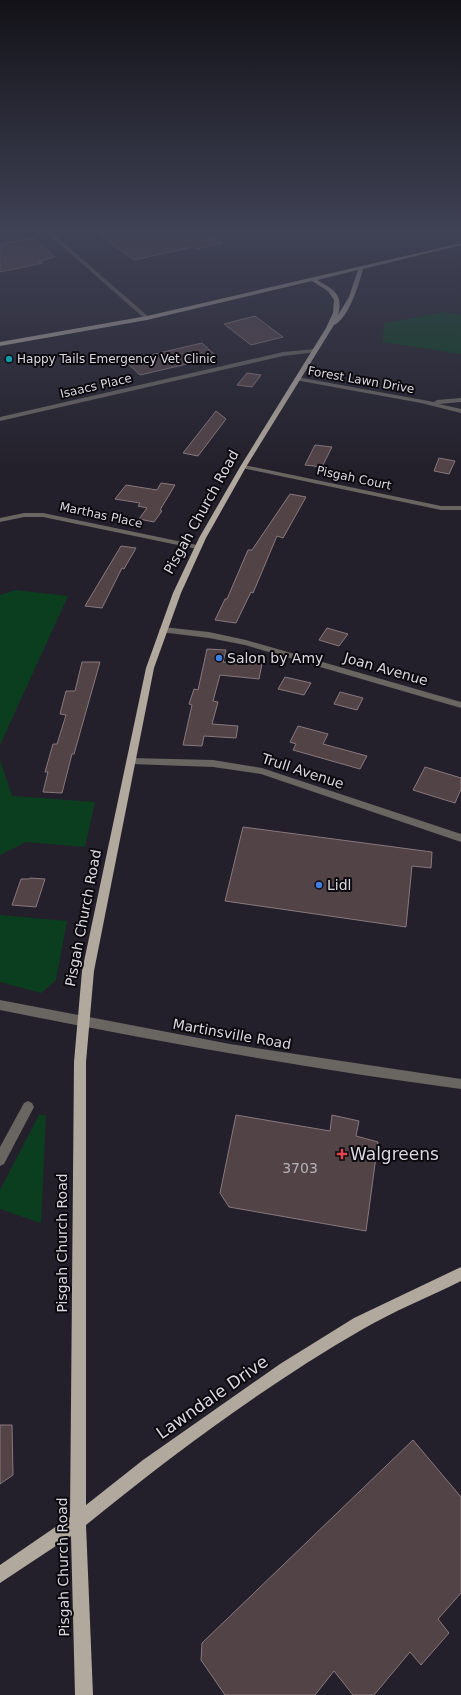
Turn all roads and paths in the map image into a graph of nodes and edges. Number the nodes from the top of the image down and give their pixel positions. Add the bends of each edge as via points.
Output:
1 (139, 311) edge
2 (177, 311) edge
3 (335, 311) edge
4 (343, 311) edge
5 (147, 318) junction
6 (324, 336) junction
7 (0, 344) edge
8 (315, 351) junction
9 (297, 380) junction
10 (461, 400) edge
11 (421, 401) junction
12 (461, 411) edge
13 (0, 419) edge
14 (244, 467) junction
15 (461, 508) edge
16 (0, 520) edge
17 (197, 548) junction
18 (163, 630) junction
19 (461, 705) edge
20 (131, 761) junction
21 (461, 838) edge
22 (0, 1005) edge
23 (84, 1022) junction
24 (461, 1084) edge
25 (28, 1107) dead end
26 (0, 1160) edge
27 (461, 1274) edge
28 (78, 1521) junction
29 (0, 1575) edge
30 (84, 1695) edge

1 - 5 street
2 - 5 main road
3 - 6 main road, Pisgah Church Road
4 - 6 main road
5 - 7 main road
6 - 8 main road, Pisgah Church Road
8 - 9 main road, Pisgah Church Road
8 - 13 street, Isaacs Place via 283,354
9 - 11 street, Forest Lawn Drive
9 - 14 main road, Pisgah Church Road
10 - 11 street, Forest Lawn Drive
11 - 12 street, Forest Lawn Drive
14 - 15 street, Pisgah Court via 440,508
14 - 17 main road, Pisgah Church Road
16 - 17 street, Marthas Place via 24,515 43,515
17 - 18 main road, Pisgah Church Road
18 - 19 street, Joan Avenue via 246,642
18 - 20 main road, Pisgah Church Road via 150,668
20 - 21 street, Trull Avenue via 216,763 262,771
20 - 23 main road, Pisgah Church Road via 88,971
22 - 23 street, Martinsville Road
23 - 24 street, Martinsville Road via 309,1063
23 - 28 main road, Pisgah Church Road via 80,1062
25 - 26 street
27 - 28 main road, Lawndale Drive via 359,1323 285,1370 148,1465
28 - 29 main road, Lawndale Drive
28 - 30 main road, Pisgah Church Road

